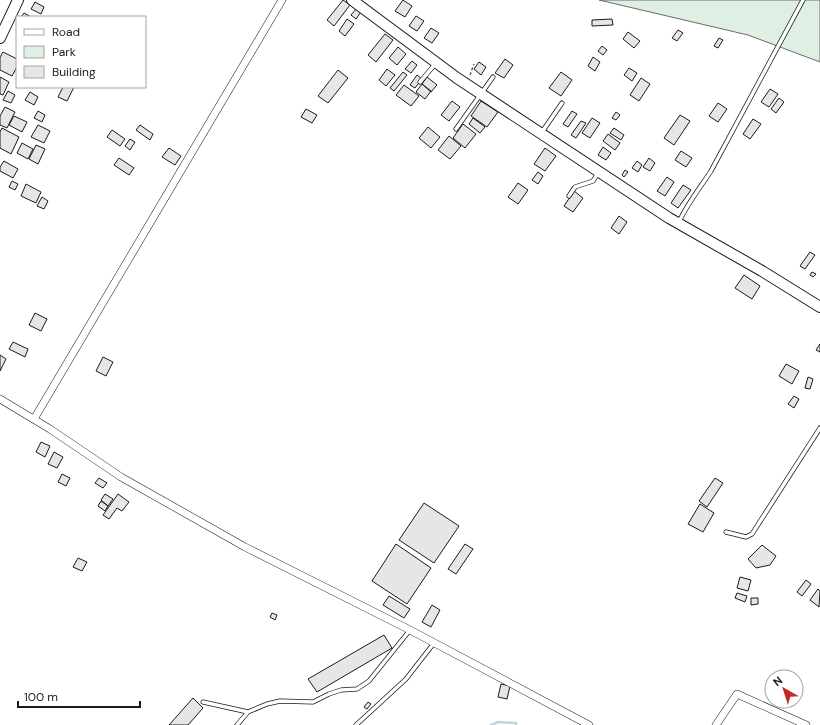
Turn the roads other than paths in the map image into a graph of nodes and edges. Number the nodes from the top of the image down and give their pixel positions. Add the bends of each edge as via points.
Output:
1 (18, 0) edge
2 (282, 0) edge
3 (352, 0) edge
4 (803, 0) edge
5 (0, 38) edge
6 (436, 63) junction
7 (492, 77) dead end
8 (420, 82) dead end
9 (480, 93) junction
10 (562, 103) dead end
11 (456, 129) dead end
12 (541, 133) junction
13 (599, 171) junction
14 (569, 196) dead end
15 (679, 223) junction
16 (820, 307) edge
17 (0, 399) edge
18 (34, 419) junction
19 (820, 428) edge
20 (726, 532) dead end
21 (410, 630) junction
22 (434, 643) junction
23 (203, 702) dead end
24 (248, 712) junction
25 (237, 725) edge
26 (356, 725) edge
27 (589, 725) edge
28 (716, 725) edge
29 (806, 725) edge

1 - 5 street
2 - 18 street
3 - 6 street
4 - 15 lane via 711,171
6 - 8 lane
6 - 9 street
7 - 9 lane
9 - 11 lane
9 - 12 street
10 - 12 lane
12 - 13 street
13 - 14 lane via 593,180 575,187
13 - 15 street
15 - 16 street
17 - 18 street
18 - 21 street via 121,477 245,548
19 - 20 lane via 752,534 746,537
21 - 22 street
21 - 24 lane via 369,681 357,689 341,690 313,702 280,701
22 - 26 lane via 406,680
22 - 27 street
23 - 24 lane
24 - 25 lane
28 - 29 street via 737,694

